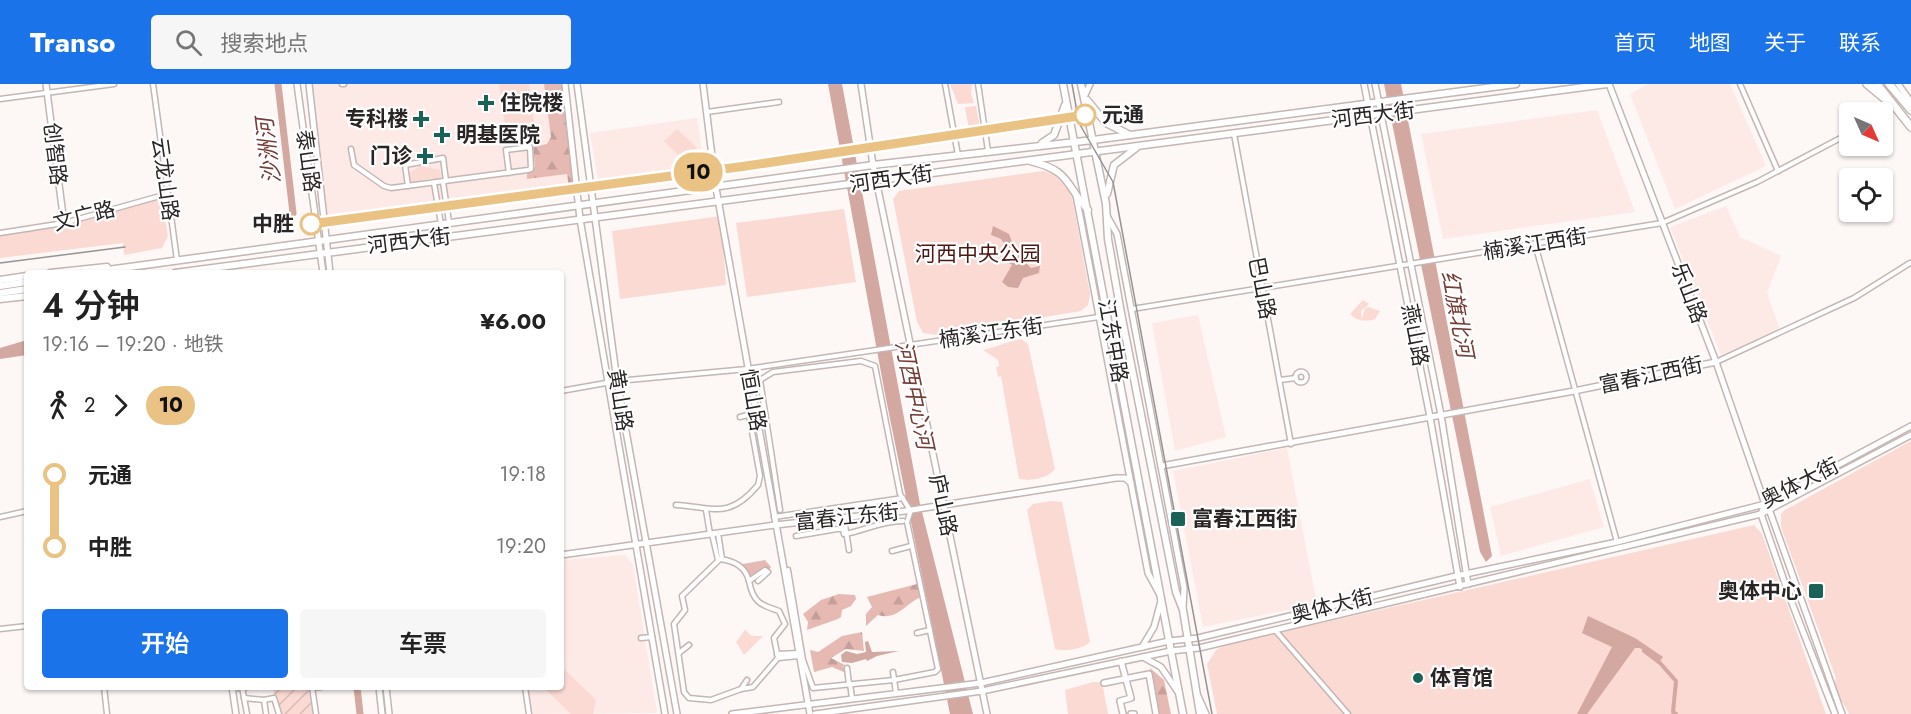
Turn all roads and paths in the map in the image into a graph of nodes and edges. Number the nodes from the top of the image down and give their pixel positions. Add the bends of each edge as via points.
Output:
1 (46, 84) edge
2 (114, 84) edge
3 (153, 84) edge
4 (297, 84) edge
5 (309, 84) edge
6 (565, 84) edge
7 (577, 84) edge
8 (704, 84) edge
9 (861, 84) edge
10 (945, 84) edge
11 (978, 84) edge
12 (1063, 84) edge
13 (1081, 84) edge
14 (1089, 84) edge
15 (1364, 84) edge
16 (1375, 84) edge
17 (1515, 84) edge
18 (1608, 84) edge
19 (1740, 84) edge
20 (1866, 84) edge
21 (1877, 84) edge
22 (1889, 84) edge
23 (1898, 84) edge
24 (47, 93) junction
25 (1085, 96) junction
26 (0, 99) edge
27 (1066, 101) junction
28 (1378, 101) junction
29 (779, 102) dead end
30 (1368, 102) junction
31 (1911, 102) edge
32 (1895, 106) junction
33 (1911, 110) edge
34 (707, 112) junction
35 (1381, 114) junction
36 (1370, 116) junction
37 (1911, 127) edge
38 (1234, 133) junction
39 (1130, 135) junction
40 (1839, 139) edge
41 (1094, 140) junction
42 (1074, 142) junction
43 (1038, 146) junction
44 (1142, 146) junction
45 (351, 149) dead end
46 (988, 151) junction
47 (1096, 152) junction
48 (1077, 153) junction
49 (958, 155) junction
50 (1027, 160) junction
51 (873, 165) junction
52 (1778, 171) junction
53 (510, 173) junction
54 (445, 182) junction
55 (877, 182) junction
56 (434, 183) junction
57 (408, 186) junction
58 (716, 188) junction
59 (1076, 193) junction
60 (167, 194) junction
61 (718, 201) junction
62 (1106, 204) junction
63 (592, 205) junction
64 (579, 207) junction
65 (1089, 211) junction
66 (1107, 216) junction
67 (594, 217) junction
68 (580, 219) junction
69 (449, 222) junction
70 (64, 223) junction
71 (1662, 223) junction
72 (441, 224) junction
73 (0, 232) edge
74 (323, 239) junction
75 (1535, 244) junction
76 (324, 253) junction
77 (177, 260) junction
78 (1412, 263) junction
79 (1910, 263) edge
80 (1401, 265) junction
81 (128, 267) junction
82 (72, 270) edge
83 (107, 270) edge
84 (177, 270) edge
85 (199, 270) edge
86 (323, 270) edge
87 (329, 270) edge
88 (24, 276) edge
89 (0, 280) edge
90 (24, 282) edge
91 (0, 286) edge
92 (1261, 288) junction
93 (24, 289) edge
94 (0, 293) edge
95 (24, 296) edge
96 (0, 299) edge
97 (1132, 309) junction
98 (1099, 316) junction
99 (910, 345) junction
100 (1716, 362) junction
101 (747, 369) junction
102 (1296, 378) dead end
103 (616, 381) junction
104 (1280, 381) junction
105 (609, 382) junction
106 (564, 390) edge
107 (1574, 391) junction
108 (752, 414) junction
109 (1441, 414) junction
110 (740, 417) dead end
111 (1430, 417) junction
112 (1911, 426) edge
113 (1911, 435) edge
114 (1291, 444) junction
115 (1161, 466) junction
116 (1131, 483) junction
117 (904, 498) junction
118 (1765, 504) junction
119 (676, 505) dead end
120 (943, 505) junction
121 (706, 510) junction
122 (780, 510) dead end
123 (909, 510) junction
124 (1769, 510) junction
125 (24, 512) edge
126 (1761, 514) junction
127 (0, 517) edge
128 (774, 517) junction
129 (844, 519) junction
130 (903, 521) dead end
131 (775, 525) junction
132 (713, 533) junction
133 (846, 533) junction
134 (796, 536) dead end
135 (1617, 542) junction
136 (645, 543) junction
137 (636, 544) junction
138 (911, 546) junction
139 (849, 550) dead end
140 (892, 551) dead end
141 (564, 555) edge
142 (720, 560) junction
143 (789, 570) dead end
144 (1467, 574) junction
145 (1456, 576) junction
146 (749, 581) junction
147 (758, 581) dead end
148 (1468, 584) junction
149 (1460, 586) junction
150 (1162, 598) junction
151 (1183, 610) junction
152 (24, 626) edge
153 (0, 629) edge
154 (930, 630) junction
155 (1275, 630) junction
156 (917, 633) dead end
157 (652, 637) junction
158 (641, 638) dead end
159 (1188, 638) junction
160 (1169, 641) junction
161 (688, 645) dead end
162 (1142, 647) junction
163 (1190, 649) junction
164 (1171, 651) junction
165 (678, 654) junction
166 (799, 654) junction
167 (778, 656) junction
168 (1141, 657) junction
169 (1121, 661) junction
170 (847, 668) dead end
171 (893, 672) dead end
172 (1127, 678) junction
173 (747, 680) dead end
174 (894, 680) junction
175 (981, 683) junction
176 (1104, 683) dead end
177 (849, 684) junction
178 (1195, 687) junction
179 (741, 688) junction
180 (104, 690) edge
181 (232, 690) edge
182 (243, 690) edge
183 (312, 690) edge
184 (379, 690) edge
185 (386, 690) edge
186 (525, 690) edge
187 (982, 691) junction
188 (1178, 692) junction
189 (896, 693) junction
190 (244, 698) junction
191 (852, 699) junction
192 (264, 700) junction
193 (808, 704) junction
194 (107, 714) edge
195 (236, 714) edge
196 (247, 714) edge
197 (266, 714) edge
198 (279, 714) edge
199 (316, 714) edge
200 (382, 714) edge
201 (389, 714) edge
202 (529, 714) edge
203 (665, 714) edge
204 (677, 714) edge
205 (732, 714) edge
206 (810, 714) edge
207 (814, 714) edge
208 (987, 714) edge
209 (1122, 714) edge
210 (1156, 714) edge
211 (1182, 714) edge
212 (1200, 714) edge
213 (1206, 714) edge
214 (1348, 714) edge
215 (1835, 714) edge
216 (1842, 714) edge

1 - 24 main road, 创智路
2 - 24 street
3 - 60 street, 云龙山路
4 - 74 main road, 泰山路
5 - 74 main road, 泰山路
6 - 64 main road, 黄山路
7 - 63 main road, 黄山路
8 - 34 main road, 恒山路
9 - 51 main road, 庐山路
10 - 49 street
11 - 46 street
12 - 27 main road, 江东中路
13 - 25 main road, 江东中路
14 - 25 main road
15 - 30 main road, 燕山路
16 - 28 main road, 燕山路
17 - 28 main road, 河西大街
18 - 35 main road, 河西大街
18 - 71 main road, 乐山路
19 - 52 street
20 - 32 highway
21 - 32 highway
22 - 33 highway
23 - 31 main road
24 - 26 street
24 - 70 main road, 创智路
25 - 39 main road via 1106,123
25 - 41 main road, 江东中路
27 - 42 main road, 江东中路
27 - 43 main road via 1054,135
28 - 30 main road, 河西大街
28 - 35 main road, 燕山路
29 - 34 street
30 - 36 main road, 燕山路
30 - 39 main road, 河西大街
32 - 37 highway
34 - 58 main road, 恒山路
35 - 36 main road, 河西大街
35 - 78 main road, 燕山路
36 - 38 main road, 河西大街
36 - 80 main road, 燕山路
38 - 44 main road, 河西大街
38 - 92 street, 巴山路
39 - 41 main road, 河西大街
40 - 52 street, 楠溪江西街
41 - 42 main road, 河西大街
41 - 47 main road, 江东中路
42 - 43 main road, 河西大街
42 - 48 main road, 江东中路
43 - 46 main road, 河西大街
44 - 47 main road, 河西大街
44 - 62 main road via 1114,165
45 - 57 street via 354,165 384,186
46 - 49 main road, 河西大街
47 - 48 main road, 河西大街
47 - 62 main road, 江东中路
48 - 50 main road, 河西大街
48 - 65 main road, 江东中路
49 - 51 main road, 河西大街
50 - 55 main road, 河西大街
50 - 59 main road via 1059,171
51 - 55 main road, 庐山路
51 - 58 main road, 河西大街
52 - 71 street, 楠溪江西街
53 - 53 street via 506,150 530,147 531,169
53 - 54 street
54 - 56 street
54 - 57 street via 443,158 405,165
54 - 69 street
55 - 61 main road, 河西大街
55 - 99 main road, 庐山路
56 - 57 street
56 - 72 street
58 - 61 main road, 恒山路
58 - 63 main road, 河西大街
59 - 65 main road
59 - 98 main road, 江东中路
60 - 70 street, 文广路
60 - 77 street, 云龙山路
61 - 67 main road, 河西大街
61 - 101 main road, 恒山路
62 - 66 main road, 江东中路
63 - 64 main road, 河西大街
63 - 67 main road, 黄山路
64 - 68 main road, 黄山路
64 - 69 main road, 河西大街
65 - 150 main road, 江东中路
66 - 97 main road, 江东中路 via 1117,234
66 - 151 main road, 江东中路 via 1121,313 1176,592
67 - 68 main road, 河西大街
67 - 103 main road, 黄山路
68 - 76 main road, 河西大街
68 - 105 main road, 黄山路
69 - 72 main road, 河西大街
70 - 73 street, 文广路
71 - 75 street, 楠溪江西街
71 - 100 main road, 乐山路
72 - 74 main road, 河西大街
74 - 76 main road, 泰山路
74 - 77 main road, 河西大街
75 - 78 street, 楠溪江西街
75 - 107 street
76 - 85 main road, 河西大街
76 - 86 main road, 泰山路
76 - 87 main road, 泰山路
77 - 81 main road, 河西大街
77 - 84 main road, 云龙山路
78 - 80 street, 楠溪江西街
78 - 109 main road, 燕山路
79 - 100 street via 1854,298
80 - 92 street, 楠溪江西街
80 - 111 main road, 燕山路
81 - 82 main road
81 - 83 main road, 河西大街
88 - 89 main road
90 - 91 main road
92 - 97 street, 楠溪江西街
92 - 104 street, 巴山路
93 - 94 main road
95 - 96 main road
97 - 115 main road, 江东中路
98 - 99 street, 楠溪江东街
98 - 116 main road, 江东中路
99 - 101 street, 楠溪江东街
99 - 120 main road, 庐山路
100 - 107 main road, 富春江西街
100 - 118 main road, 乐山路
101 - 103 street, 楠溪江东街
101 - 108 main road, 恒山路
102 - 104 street
103 - 105 street, 楠溪江东街
103 - 136 main road, 黄山路
104 - 114 street, 巴山路
105 - 106 street, 楠溪江东街
105 - 137 main road, 黄山路
107 - 109 main road, 富春江西街
107 - 135 street
108 - 110 street
108 - 121 street via 758,485 734,506
108 - 128 main road, 恒山路
109 - 111 main road, 富春江西街
109 - 144 main road, 燕山路
111 - 114 main road, 富春江西街
111 - 145 main road, 燕山路
112 - 118 main road, 奥体大街
113 - 124 main road, 奥体大街
114 - 115 main road, 富春江西街
115 - 151 main road, 江东中路 via 1184,588
116 - 120 main road, 富春江东街 via 1116,478
116 - 150 main road, 江东中路 via 1148,573
117 - 122 street via 900,494 875,366 861,361 773,372 760,380
117 - 123 street
117 - 128 street
118 - 124 main road, 乐山路
118 - 126 main road
118 - 135 main road, 奥体大街
119 - 121 street
120 - 123 main road, 富春江东街
120 - 175 main road, 庐山路
121 - 132 street
123 - 129 main road, 富春江东街
123 - 138 street
124 - 126 main road, 奥体大街
124 - 216 main road, 乐山路
125 - 127 street
126 - 148 main road, 奥体大街
126 - 215 main road
128 - 131 main road, 恒山路
129 - 131 main road, 富春江东街
129 - 133 street
130 - 133 street
131 - 132 main road, 富春江东街
131 - 166 main road, 恒山路
132 - 136 main road, 富春江东街
132 - 142 street
133 - 134 street via 837,529
133 - 139 street
135 - 144 main road, 奥体大街
136 - 137 main road, 富春江东街
136 - 204 main road, 黄山路
137 - 141 main road, 富春江东街
137 - 157 main road, 黄山路
138 - 140 street
138 - 154 street
142 - 146 street via 740,566
142 - 165 street via 682,596 685,610 674,624
143 - 177 street via 803,660 813,688
144 - 145 main road, 奥体大街
144 - 148 main road, 燕山路
145 - 149 main road, 燕山路
145 - 159 main road, 奥体大街
146 - 147 street via 765,570 768,572
146 - 167 street via 750,591 761,605 779,611 784,618 774,638
148 - 149 main road, 奥体大街
149 - 155 main road, 奥体大街
150 - 160 main road, 江东中路
150 - 162 main road via 1154,627
151 - 159 main road, 江东中路
152 - 153 street
154 - 156 street
154 - 174 street via 938,669
155 - 163 main road, 奥体大街
155 - 214 street
157 - 158 street
157 - 203 main road, 黄山路
159 - 160 main road, 奥体大街
159 - 163 main road, 江东中路
160 - 162 main road, 奥体大街
160 - 164 main road, 江东中路
161 - 165 street
162 - 175 main road, 奥体大街
163 - 164 main road, 奥体大街
163 - 178 main road, 江东中路
164 - 168 main road, 奥体大街
164 - 188 main road, 江东中路
165 - 179 street via 684,692 689,698 711,700
166 - 167 street
166 - 193 main road, 恒山路
167 - 179 street via 753,687
168 - 169 main road, 奥体大街
168 - 188 main road via 1161,667
169 - 172 main road
169 - 187 main road, 奥体大街
170 - 177 street
171 - 174 street
172 - 176 main road
172 - 209 main road via 1131,698 1120,701
172 - 210 main road via 1149,674
173 - 179 street
174 - 177 street
174 - 189 street
175 - 187 main road, 庐山路
175 - 189 main road, 奥体大街
177 - 191 street
178 - 212 main road, 江东中路
178 - 213 main road, 江东中路
180 - 194 street
181 - 195 main road
182 - 190 street
183 - 199 street
184 - 200 main road
185 - 201 main road
186 - 202 street
187 - 207 main road, 奥体大街
187 - 208 main road, 庐山路
188 - 211 main road, 江东中路
189 - 191 main road, 奥体大街
190 - 192 street
190 - 196 street
191 - 193 main road, 奥体大街
192 - 197 street
192 - 198 street via 274,698
193 - 205 main road, 奥体大街
193 - 206 main road, 恒山路

